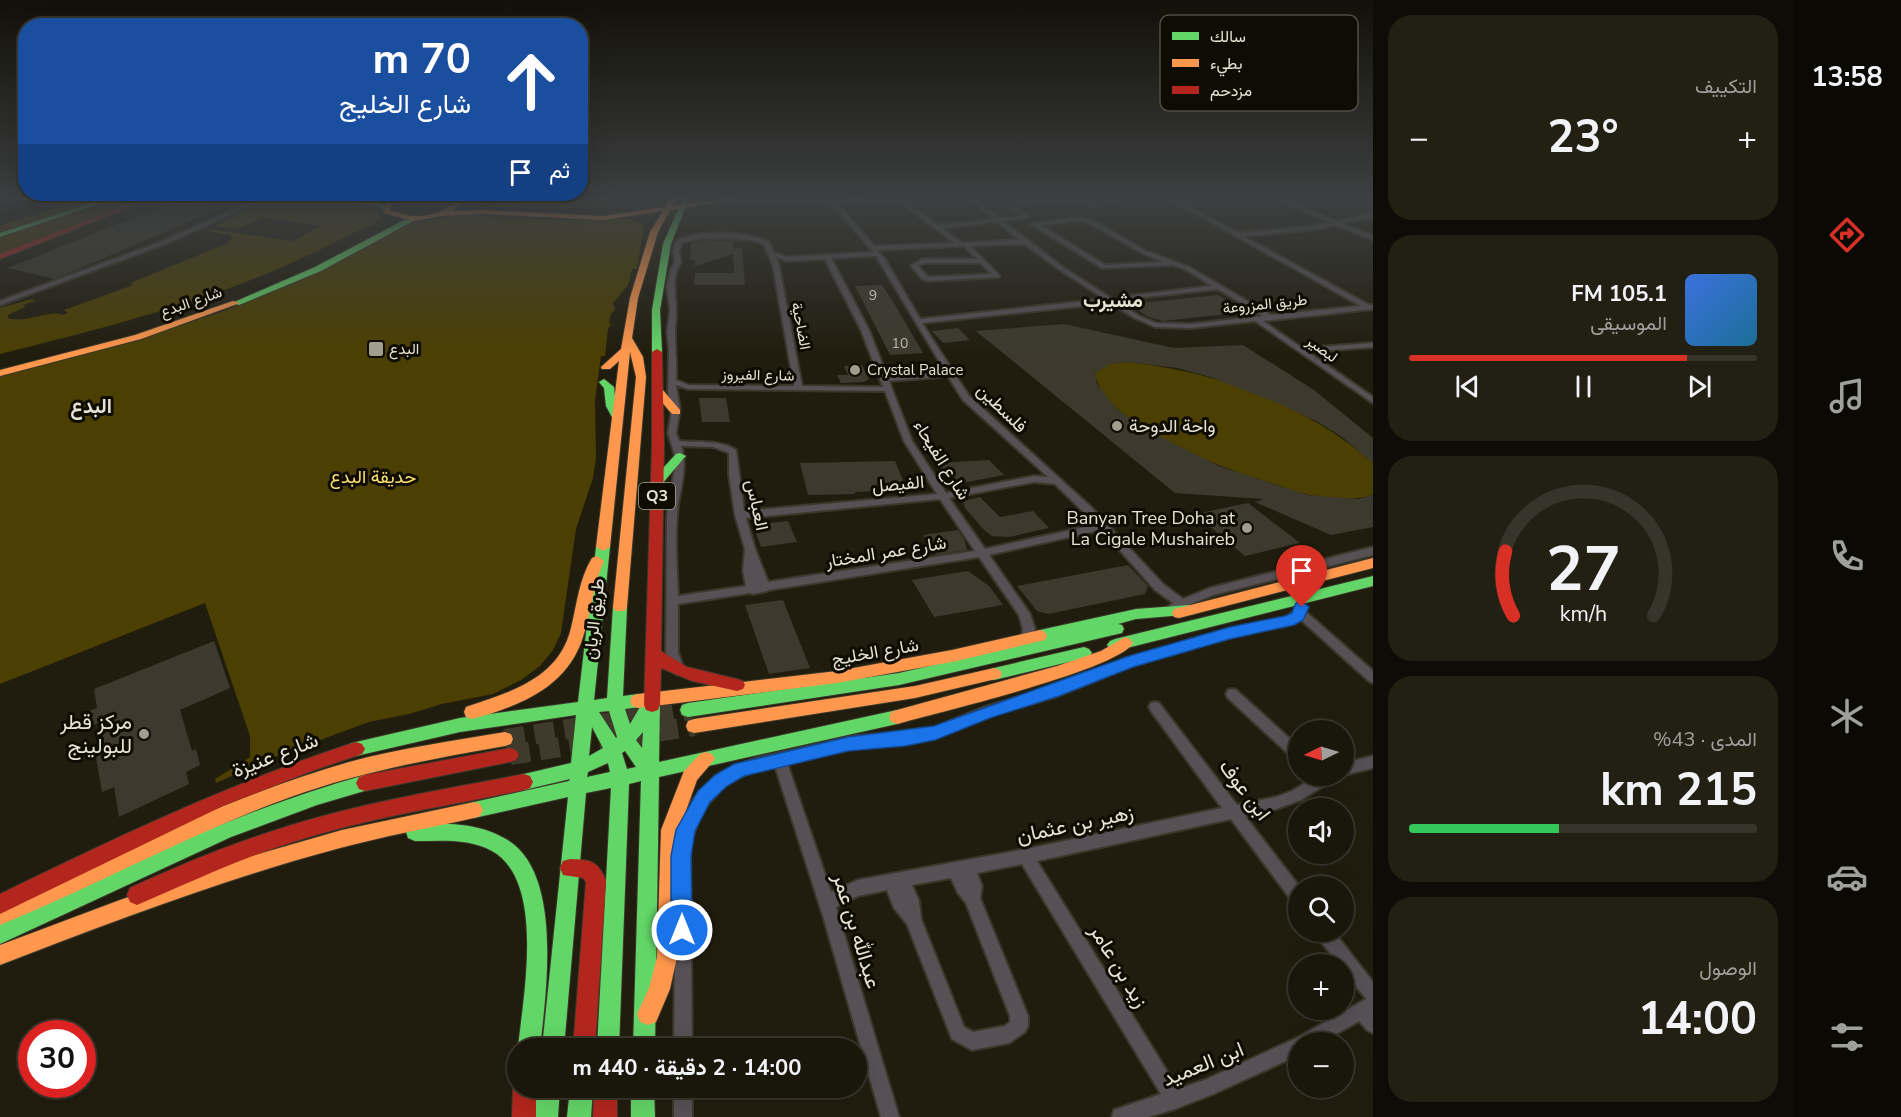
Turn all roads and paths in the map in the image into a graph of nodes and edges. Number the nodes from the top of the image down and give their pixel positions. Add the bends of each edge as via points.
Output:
1 (19, 250) edge
2 (141, 250) edge
3 (338, 250) edge
4 (353, 250) edge
5 (648, 250) edge
6 (660, 250) edge
7 (666, 250) edge
8 (677, 250) edge
9 (770, 250) edge
10 (867, 250) edge
11 (875, 250) edge
12 (969, 250) edge
13 (1037, 250) edge
14 (1076, 250) edge
15 (1141, 250) edge
16 (1266, 250) edge
17 (772, 254) junction
18 (1, 257) edge
19 (827, 257) junction
20 (787, 259) junction
21 (981, 261) junction
22 (1173, 263) junction
23 (776, 266) junction
24 (1219, 287) junction
25 (1128, 298) dead end
26 (657, 300) junction
27 (1110, 300) junction
28 (0, 302) edge
29 (1370, 307) edge
30 (1269, 317) junction
31 (1256, 319) junction
32 (917, 321) junction
33 (657, 339) junction
34 (628, 344) junction
35 (1373, 345) edge
36 (1300, 350) junction
37 (674, 351) junction
38 (941, 359) junction
39 (0, 363) edge
40 (606, 367) dead end
41 (0, 373) edge
42 (928, 377) junction
43 (885, 379) junction
44 (672, 381) junction
45 (604, 382) dead end
46 (955, 382) junction
47 (688, 387) junction
48 (799, 389) junction
49 (658, 391) junction
50 (889, 392) junction
51 (672, 394) junction
52 (1373, 401) edge
53 (676, 412) junction
54 (619, 420) junction
55 (678, 450) junction
56 (1056, 480) junction
57 (657, 482) junction
58 (943, 496) junction
59 (740, 515) junction
60 (1101, 522) junction
61 (1373, 551) edge
62 (982, 553) junction
63 (602, 554) junction
64 (1373, 563) edge
65 (1373, 581) edge
66 (759, 589) junction
67 (672, 601) junction
68 (1300, 606) junction
69 (1185, 607) junction
70 (1289, 621) junction
71 (1027, 638) junction
72 (1125, 643) junction
73 (1333, 643) junction
74 (652, 653) junction
75 (678, 671) junction
76 (1373, 678) edge
77 (748, 688) junction
78 (1232, 694) dead end
79 (651, 700) junction
80 (615, 704) junction
81 (1155, 707) dead end
82 (585, 708) junction
83 (688, 710) tunnel mouth
84 (694, 726) tunnel mouth
85 (395, 737) junction
86 (505, 739) tunnel mouth
87 (627, 741) junction
88 (1288, 744) edge
89 (615, 751) junction
90 (510, 755) tunnel mouth
91 (706, 759) junction
92 (779, 759) junction
93 (1373, 762) edge
94 (1354, 767) edge
95 (579, 769) junction
96 (650, 771) junction
97 (620, 778) junction
98 (1311, 786) edge
99 (578, 787) junction
100 (1233, 812) junction
101 (325, 843) junction
102 (1026, 856) junction
103 (570, 868) junction
104 (961, 868) junction
105 (897, 880) junction
106 (1288, 884) edge
107 (827, 903) junction
108 (0, 904) edge
109 (0, 915) edge
110 (97, 918) junction
111 (0, 934) edge
112 (1332, 942) edge
113 (0, 955) edge
114 (1373, 995) edge
115 (1369, 1013) edge
116 (645, 1020) junction
117 (1328, 1032) edge
118 (530, 1038) edge
119 (554, 1038) edge
120 (585, 1038) edge
121 (608, 1038) edge
122 (644, 1038) edge
123 (683, 1038) edge
124 (1288, 1051) edge
125 (525, 1098) edge
126 (548, 1098) edge
127 (581, 1098) edge
128 (605, 1098) edge
129 (644, 1098) edge
130 (683, 1098) edge
131 (1175, 1100) junction
132 (524, 1117) edge
133 (546, 1117) edge
134 (579, 1117) edge
135 (604, 1117) edge
136 (643, 1117) edge
137 (683, 1117) edge
138 (890, 1117) edge
139 (1121, 1117) edge

1 - 18 main road
2 - 28 street
3 - 39 main road, شارع البدع via 236,294 133,329
4 - 41 main road, شارع البدع via 318,270 242,302 138,337
5 - 34 main road, طريق الريان
6 - 26 main road
7 - 26 main road, Q3
8 - 37 street via 678,262 670,287
9 - 17 street
10 - 19 street
11 - 32 street, فلسطين
12 - 21 street
13 - 27 street
14 - 22 street via 1104,267
15 - 22 street
16 - 29 street
17 - 20 street
17 - 23 street, الضاحية
19 - 20 street
19 - 43 street, شارع الفيحاء via 857,313
20 - 23 street
21 - 21 street via 924,261 914,266 928,279 997,276
22 - 24 street
23 - 48 street, الضاحية
24 - 25 street, طريق المزروعة
24 - 30 street
26 - 33 main road, Q3
27 - 31 street, طريق المزروعة via 1160,327
27 - 32 street
29 - 30 street, طريق المزروعة
30 - 31 street, طريق المزروعة
31 - 36 street, لبصير
32 - 38 street, فلسطين
33 - 37 main road
33 - 49 main road, Q3
34 - 40 main road
34 - 54 main road, طريق الريان
34 - 80 main road via 638,357 641,377 622,571
35 - 36 street
36 - 52 street, لبصير
37 - 44 street
38 - 42 street via 943,373
38 - 46 street, فلسطين
42 - 43 street
42 - 46 street
43 - 50 street, شارع الفيحاء
44 - 47 street, شارع الفيروز
44 - 51 street
45 - 54 main road via 609,387 610,406
46 - 56 street, فلسطين via 976,408
47 - 48 street, شارع الفيروز
47 - 51 street, شارع الفيروز
48 - 50 street, شارع الفيروز
49 - 53 main road
49 - 57 main road, Q3
50 - 58 street, شارع الفيحاء via 908,441
51 - 53 street
53 - 55 street via 672,429
54 - 63 main road, طريق الريان
55 - 57 main road
55 - 59 street, العباس via 716,450 724,454 733,468
55 - 67 street via 680,472 672,515
56 - 58 street, الفيصل via 1028,479
56 - 60 street, فلسطين
57 - 74 main road, Q3
58 - 59 street, الفيصل
58 - 62 street, شارع الفيحاء
59 - 66 street, العباس via 750,549 748,571
60 - 62 street, شارع عمر المختار via 1092,529
60 - 69 street, فلسطين via 1159,587
61 - 69 street, شارع الخليج via 1210,592
62 - 66 street, شارع عمر المختار
62 - 71 street, شارع الفيحاء via 1024,614
63 - 82 main road, طريق الريان
63 - 85 main road via 583,592 573,645 550,676 514,700 446,718
64 - 69 main road, شارع الخليج
65 - 68 main road
66 - 67 street, شارع عمر المختار
67 - 75 street via 672,652
68 - 70 street
68 - 72 main road
68 - 73 street
69 - 71 main road, شارع الخليج
69 - 83 main road, شارع الخليج via 1074,640 911,677
70 - 73 street via 1310,628
70 - 92 street via 1230,633 1129,662 935,733 856,742
71 - 77 main road, شارع الخليج via 863,673
72 - 84 main road via 915,692
72 - 91 main road via 1098,658 966,699
73 - 76 street
74 - 75 main road
74 - 79 main road, Q3
75 - 77 main road
77 - 79 main road, شارع الخليج
78 - 88 street
79 - 80 main road, شارع الخليج
79 - 87 main road via 643,721
79 - 96 main road, Q3
80 - 82 main road, شارع الخليج
80 - 87 main road
81 - 100 street, ابن عوف
82 - 85 main road, شارع عنيزة via 462,723
82 - 89 main road via 603,727
82 - 95 main road, طريق الريان
85 - 108 main road, شارع عنيزة via 319,760 227,795
86 - 109 main road, شارع عنيزة via 392,759 294,788 190,829
87 - 89 main road
87 - 96 main road
89 - 95 main road
89 - 97 main road
90 - 111 main road via 409,772 302,802 216,836
91 - 96 main road
91 - 116 main road via 690,776 670,830 667,957
92 - 107 street, عبدالله بن عمر
92 - 123 street via 740,770 712,788 690,818 682,849
93 - 94 street
95 - 99 main road, طريق الريان
95 - 110 main road via 306,830 173,878
96 - 97 main road
96 - 116 main road, Q3
97 - 99 main road
97 - 121 main road
98 - 100 street, زهير بن عثمان via 1286,800
99 - 101 main road
99 - 103 main road, طريق الريان
100 - 102 street, زهير بن عثمان
100 - 106 street, ابن عوف
101 - 110 main road
101 - 118 main road via 363,842 436,829 459,830 491,840 518,859 533,882 539,909
102 - 104 street, زهير بن عثمان
102 - 131 street, زيد بن عامر
103 - 119 main road, طريق الريان
103 - 120 main road via 588,869 596,880
104 - 105 street, زهير بن عثمان
104 - 105 street via 963,888 972,898 1019,1016 1014,1033 972,1041 958,1033 913,919 899,903
105 - 107 street, زهير بن عثمان via 850,890
107 - 138 street, عبدالله بن عمر
110 - 113 main road
112 - 114 street
115 - 117 street
116 - 122 main road, Q3
124 - 131 street, ابن العميد
125 - 132 main road
126 - 133 main road
127 - 134 main road
128 - 135 main road
129 - 136 main road
130 - 137 street
131 - 139 street, ابن العميد

